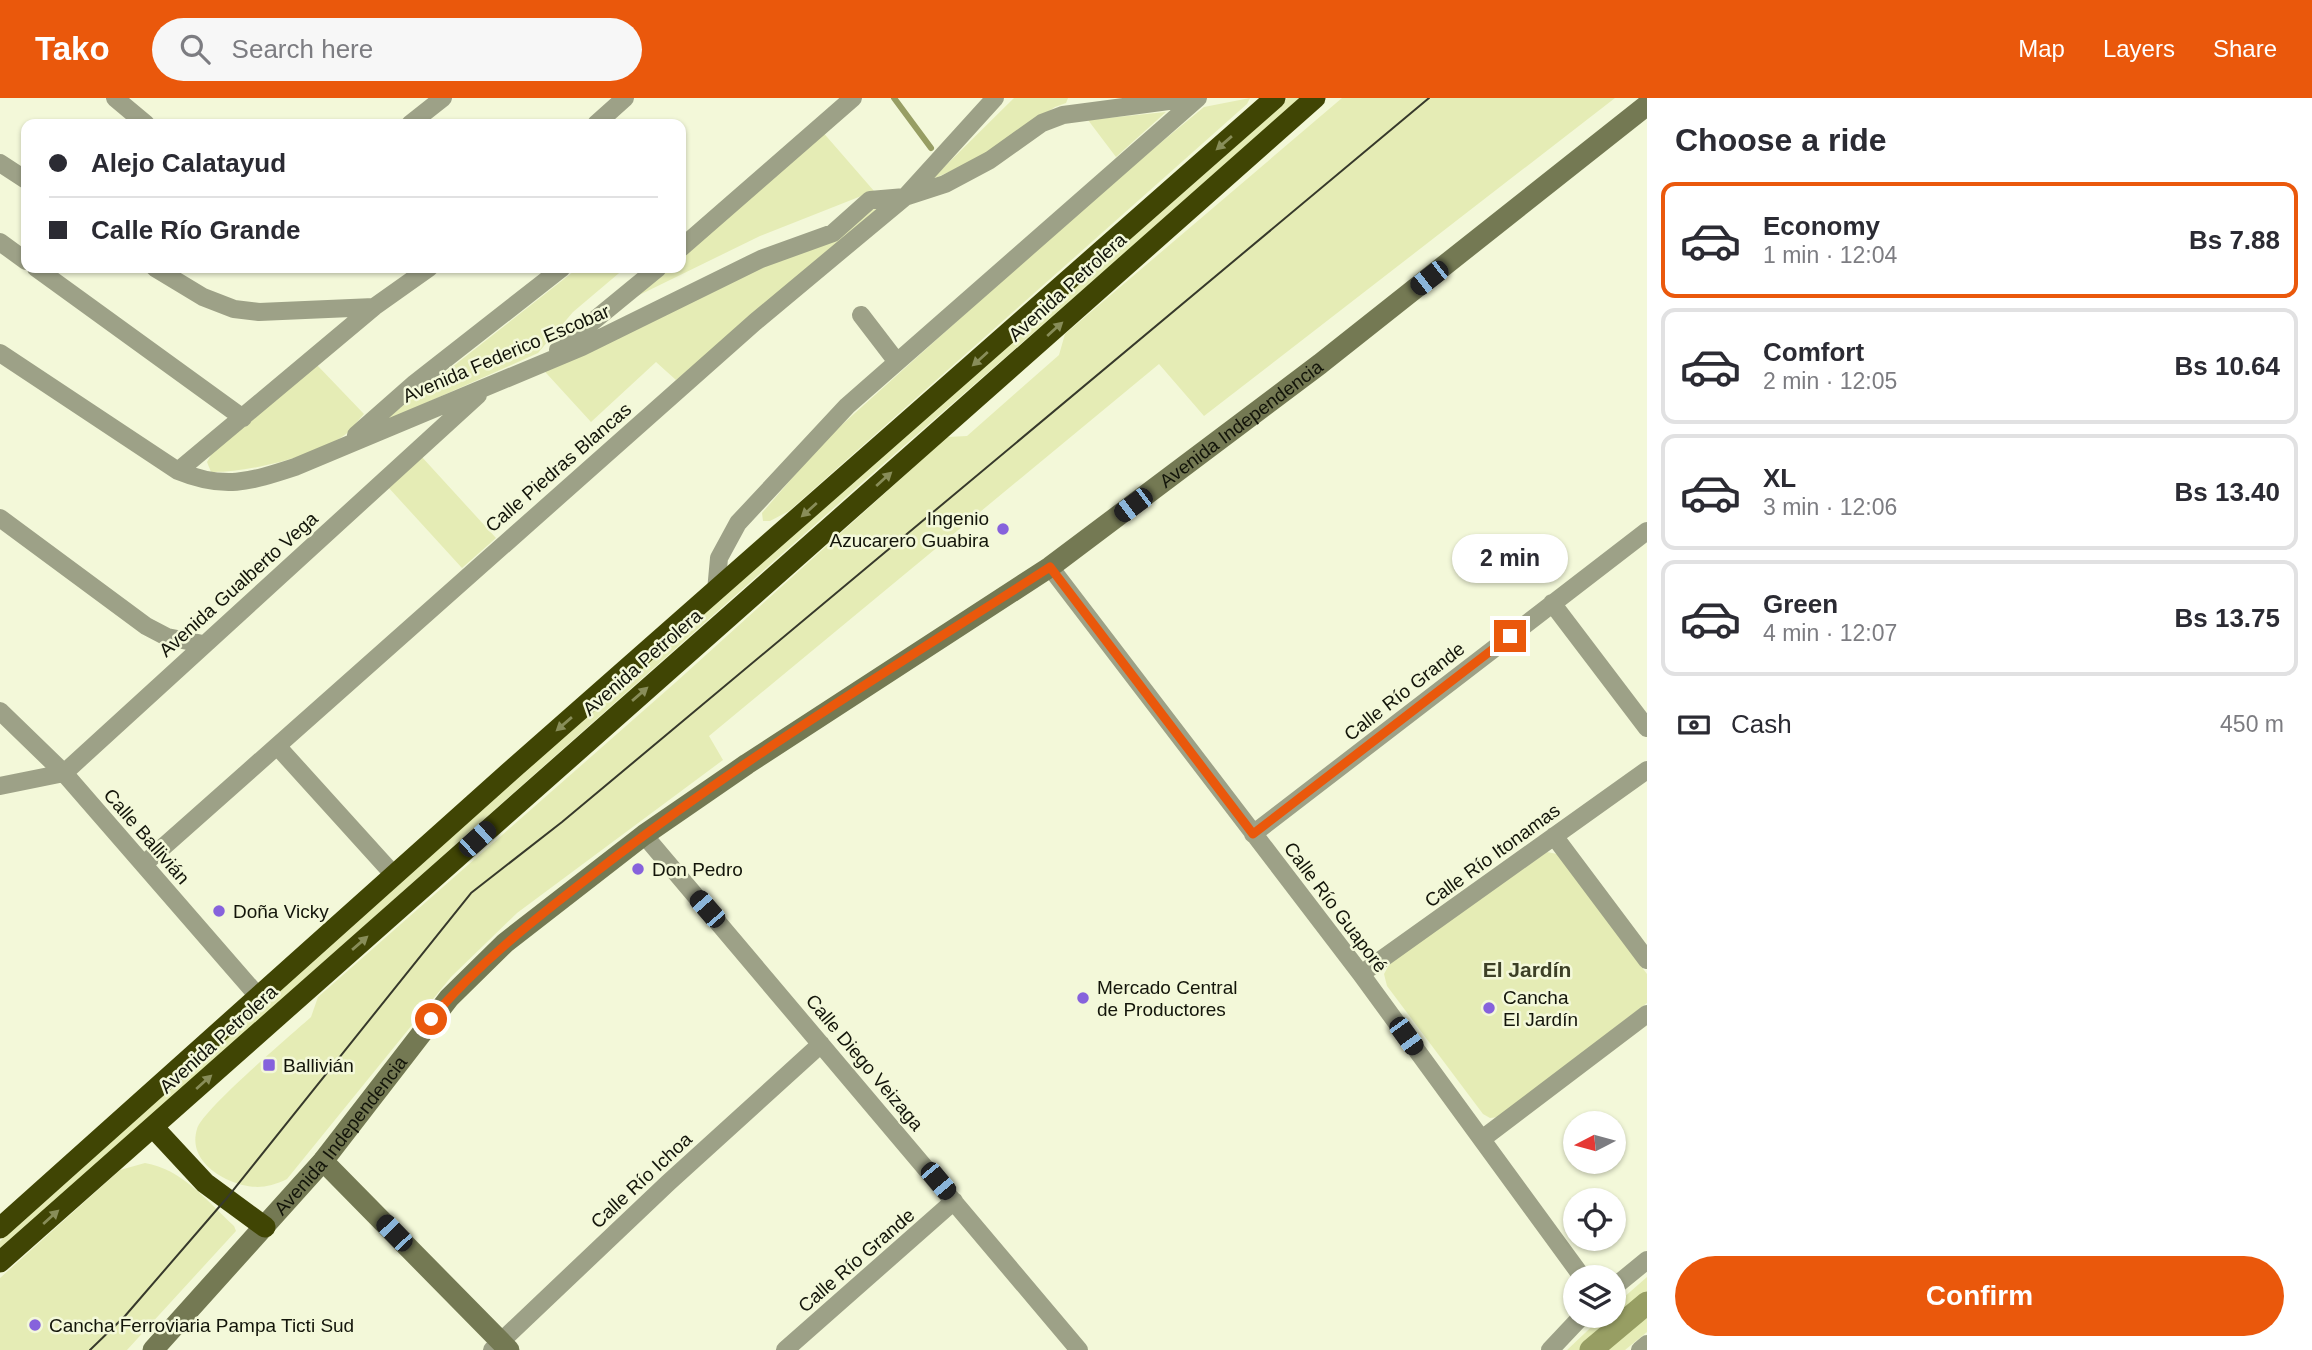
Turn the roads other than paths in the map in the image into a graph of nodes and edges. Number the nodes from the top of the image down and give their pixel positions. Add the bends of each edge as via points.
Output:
1 (115, 98) edge
2 (443, 98) edge
3 (625, 98) edge
4 (853, 98) edge
5 (995, 98) edge
6 (1191, 98) edge
7 (1199, 98) edge
8 (1275, 98) edge
9 (1315, 98) edge
10 (1647, 105) edge
11 (140, 119) edge
12 (416, 119) edge
13 (602, 119) edge
14 (0, 163) edge
15 (21, 177) edge
16 (905, 197) junction
17 (0, 242) edge
18 (686, 244) edge
19 (21, 257) edge
20 (43, 273) edge
21 (163, 273) edge
22 (422, 273) edge
23 (556, 273) edge
24 (651, 273) edge
25 (374, 307) junction
26 (861, 315) dead end
27 (0, 353) edge
28 (897, 362) junction
29 (542, 363) junction
30 (491, 384) junction
31 (243, 418) junction
32 (346, 444) junction
33 (178, 471) junction
34 (0, 518) edge
35 (1647, 531) edge
36 (1050, 567) junction
37 (716, 591) junction
38 (1552, 603) junction
39 (203, 644) junction
40 (0, 711) edge
41 (1647, 728) edge
42 (278, 747) junction
43 (1647, 770) edge
44 (64, 773) junction
45 (0, 786) edge
46 (1253, 834) junction
47 (644, 835) junction
48 (1554, 836) junction
49 (144, 864) junction
50 (393, 874) junction
51 (1647, 960) edge
52 (1361, 974) junction
53 (257, 995) junction
54 (1647, 1014) edge
55 (821, 1044) junction
56 (153, 1127) junction
57 (1482, 1139) junction
58 (323, 1161) junction
59 (954, 1201) junction
60 (265, 1227) junction
61 (0, 1228) edge
62 (1647, 1260) edge
63 (0, 1262) edge
64 (1574, 1265) edge
65 (1626, 1277) edge
66 (1571, 1328) edge
67 (1647, 1344) edge
68 (501, 1347) edge
69 (153, 1350) edge
70 (785, 1350) edge
71 (1079, 1350) edge
72 (1550, 1350) edge
73 (1640, 1350) edge

1 - 11 street
2 - 12 street
3 - 13 street
4 - 18 street
5 - 16 street, Calle Piedras Blancas
6 - 16 street, Avenida Federico Escobar via 1063,115 1042,123 946,184
7 - 28 street
8 -> 37 highway, Avenida Petrolera
56 -> 9 highway, Avenida Petrolera
10 - 36 street, Avenida Independencia via 1320,364
14 - 15 street
16 - 29 street, Avenida Federico Escobar via 870,200 833,233 749,264
16 - 42 street, Calle Piedras Blancas via 755,322
17 - 19 street
20 - 31 street
21 - 25 street via 234,309
22 - 25 street
23 - 32 street via 415,383
24 - 29 street
25 - 31 street
26 - 28 street
27 - 33 street, Avenida Federico Escobar
28 - 37 street via 847,406 738,523 719,558
29 - 30 street, Avenida Federico Escobar
30 - 32 street, Avenida Federico Escobar
30 - 39 street, Avenida Gualberto Vega
31 - 33 street
32 - 33 street, Avenida Federico Escobar via 249,482 211,483
34 - 39 street via 146,626 167,637
35 - 38 street, Calle Río Grande
36 - 46 street, Calle Río Guaporé
36 - 47 street, Avenida Independencia
37 -> 50 highway, Avenida Petrolera
38 - 41 street
38 - 46 street, Calle Río Grande
39 - 44 street, Avenida Gualberto Vega
40 - 44 street, Calle Ballivián
42 - 49 street, Calle Piedras Blancas
42 - 50 street
43 - 48 street, Calle Río Itonamas
44 - 45 street
44 - 49 street, Calle Ballivián
46 - 52 street, Calle Río Guaporé
47 - 55 street, Calle Diego Veizaga
47 - 58 street, Avenida Independencia via 472,974 414,1040
48 - 51 street
48 - 52 street, Calle Río Itonamas
49 - 53 street, Calle Ballivián
50 - 53 highway, Avenida Petrolera
52 - 57 street, Calle Río Guaporé
53 - 61 highway, Avenida Petrolera
54 - 57 street
55 - 59 street, Calle Diego Veizaga
55 - 68 street, Calle Río Ichoa via 667,1183
56 - 60 highway via 205,1183
63 -> 56 highway, Avenida Petrolera
57 - 64 street, Calle Río Guaporé
58 - 60 street, Avenida Independencia
58 - 68 street
59 - 70 street, Calle Río Grande
59 - 71 street, Calle Diego Veizaga
60 - 69 street, Avenida Independencia
62 - 65 street
66 - 72 street
67 - 73 street

